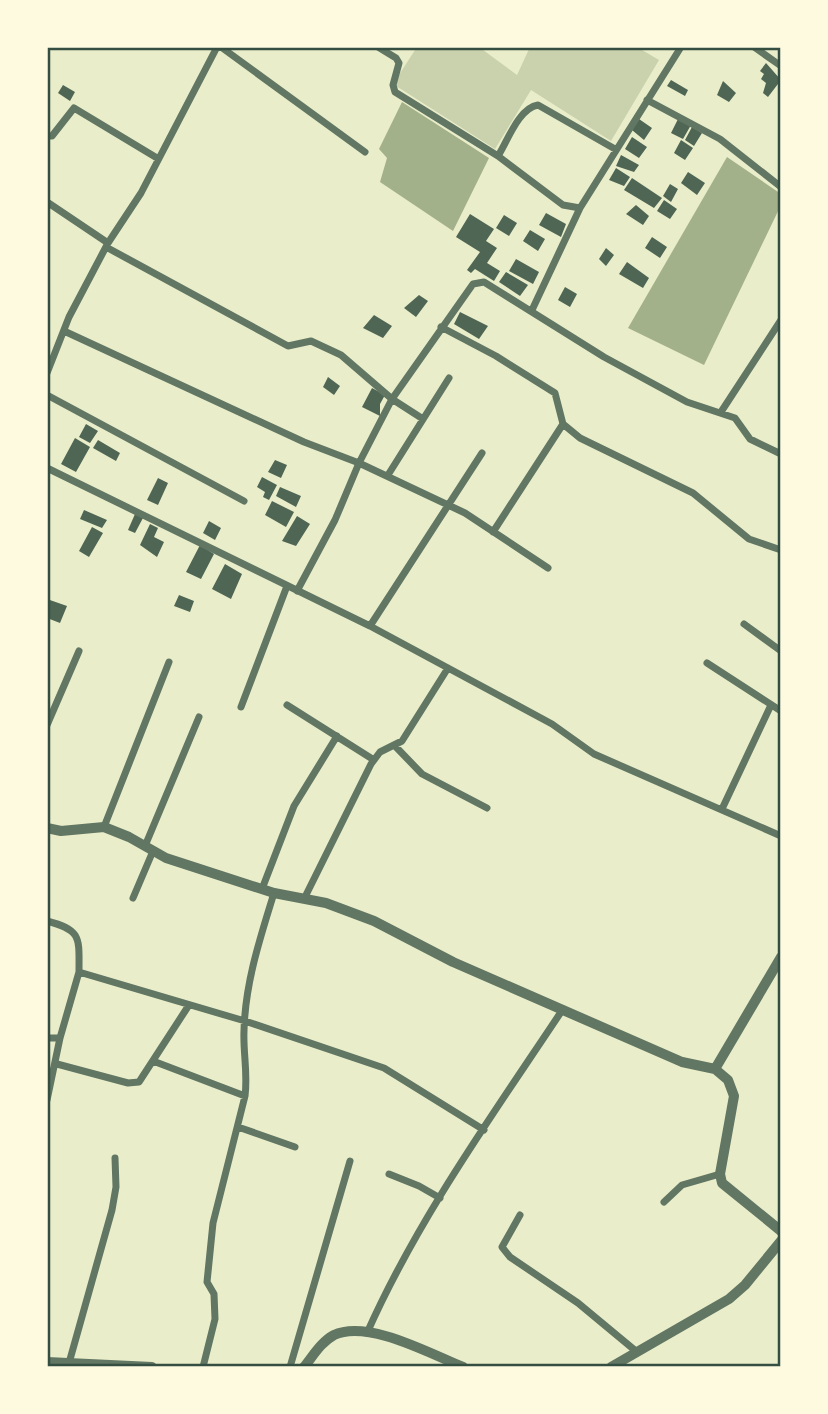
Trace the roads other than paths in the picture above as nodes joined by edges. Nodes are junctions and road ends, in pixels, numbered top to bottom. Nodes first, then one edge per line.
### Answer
1 (219, 47) edge
2 (378, 47) edge
3 (681, 47) edge
4 (754, 47) edge
5 (781, 66) edge
6 (648, 100) junction
7 (47, 136) edge
8 (615, 149) junction
9 (365, 152) dead end
10 (498, 156) junction
11 (157, 158) junction
12 (781, 187) edge
13 (50, 204) edge
14 (580, 208) junction
15 (47, 214) edge
16 (107, 245) junction
17 (531, 310) junction
18 (781, 320) edge
19 (441, 327) junction
20 (64, 331) junction
21 (47, 373) edge
22 (449, 378) dead end
23 (47, 395) edge
24 (392, 399) junction
25 (721, 412) junction
26 (423, 419) junction
27 (563, 424) junction
28 (482, 453) dead end
29 (781, 454) edge
30 (359, 463) junction
31 (47, 468) edge
32 (388, 475) junction
33 (244, 501) dead end
34 (449, 505) junction
35 (493, 532) junction
36 (781, 550) edge
37 (548, 568) dead end
38 (287, 586) junction
39 (296, 591) junction
40 (744, 624) dead end
41 (370, 626) junction
42 (79, 651) dead end
43 (781, 651) edge
44 (169, 662) dead end
45 (707, 663) dead end
46 (448, 668) junction
47 (287, 705) dead end
48 (771, 705) junction
49 (241, 707) dead end
50 (781, 711) edge
51 (199, 717) dead end
52 (47, 725) edge
53 (337, 736) junction
54 (396, 747) junction
55 (374, 760) junction
56 (487, 808) dead end
57 (722, 809) junction
58 (47, 828) edge
59 (104, 828) junction
60 (781, 836) edge
61 (149, 848) junction
62 (262, 889) junction
63 (274, 893) junction
64 (133, 898) dead end
65 (304, 899) junction
66 (47, 921) edge
67 (781, 957) edge
68 (79, 972) junction
69 (189, 1005) junction
70 (563, 1009) junction
71 (245, 1021) junction
72 (47, 1038) edge
73 (60, 1038) junction
74 (153, 1061) junction
75 (57, 1064) junction
76 (715, 1069) junction
77 (245, 1096) junction
78 (47, 1100) edge
79 (238, 1127) junction
80 (484, 1130) junction
81 (295, 1147) dead end
82 (115, 1158) dead end
83 (350, 1161) dead end
84 (389, 1174) dead end
85 (720, 1174) junction
86 (440, 1198) junction
87 (664, 1202) dead end
88 (520, 1215) dead end
89 (781, 1231) edge
90 (781, 1241) edge
91 (366, 1333) junction
92 (637, 1352) junction
93 (47, 1362) edge
94 (69, 1363) junction
95 (152, 1367) edge
96 (203, 1367) edge
97 (290, 1367) edge
98 (304, 1367) edge
99 (463, 1367) edge
100 (611, 1367) edge

1 - 9 street
1 - 11 street
2 - 10 street
3 - 6 street
4 - 5 street
6 - 8 street
6 - 12 street
7 - 11 street
8 - 10 street
8 - 14 street
10 - 14 street
11 - 16 street
13 - 15 street
13 - 16 street
14 - 17 street
16 - 20 street
16 - 24 street
17 - 19 street
17 - 25 street
18 - 25 street
19 - 24 street
19 - 27 street
20 - 21 street
20 - 30 street
22 - 26 street
23 - 33 street
24 - 26 street
24 - 30 street
25 - 29 street
26 - 32 street
27 - 35 street
27 - 36 street
28 - 34 street
30 - 32 street
30 - 39 street
31 - 38 street
32 - 34 street
34 - 35 street
34 - 41 street
35 - 37 street
38 - 39 street
38 - 49 street
39 - 41 street
40 - 43 street
41 - 46 street
42 - 52 street
44 - 59 street
45 - 48 street
46 - 54 street
46 - 57 street
47 - 53 street
48 - 50 street
48 - 57 street
51 - 61 street
53 - 55 street
53 - 62 street
54 - 55 street
54 - 56 street
55 - 65 street
57 - 60 street
58 - 59 street
59 - 61 street
61 - 62 street
61 - 64 street
62 - 63 street
63 - 65 street
63 - 71 street
65 - 70 street
66 - 68 street
67 - 76 street
68 - 69 street
68 - 73 street
69 - 71 street
69 - 74 street
70 - 76 street
70 - 80 street
71 - 77 street
71 - 80 street
72 - 73 street
73 - 75 street
74 - 75 street
74 - 77 street
75 - 78 street
76 - 85 street
77 - 79 street
79 - 81 street
79 - 96 street
80 - 86 street
82 - 94 street
83 - 97 street
84 - 86 street
85 - 87 street
85 - 89 street
86 - 91 street
88 - 92 street
90 - 92 street
91 - 98 street
91 - 99 street
92 - 100 street
93 - 94 street
94 - 95 street

